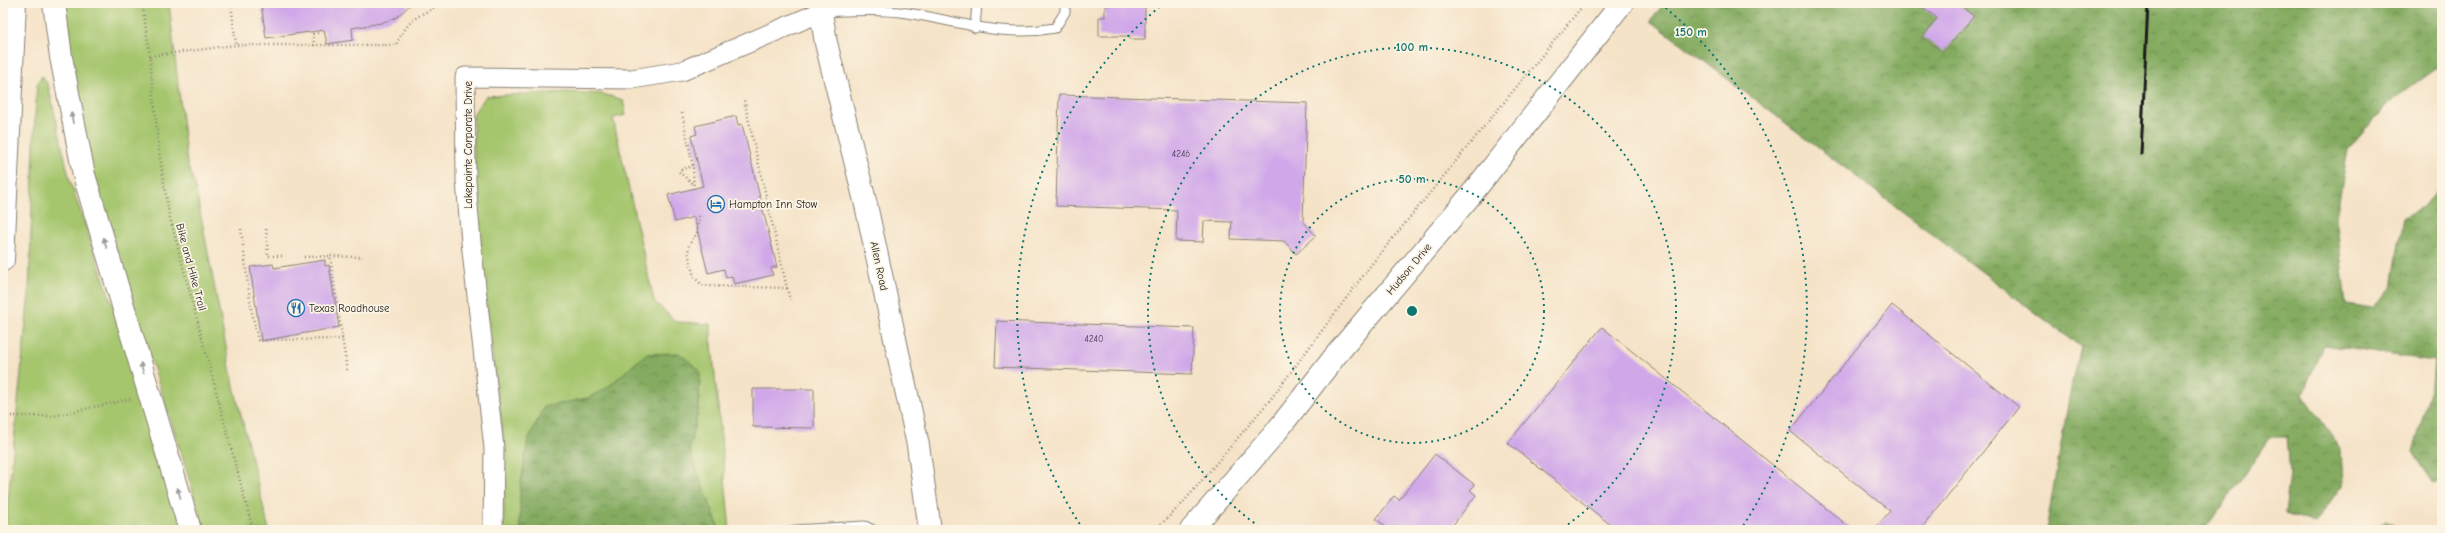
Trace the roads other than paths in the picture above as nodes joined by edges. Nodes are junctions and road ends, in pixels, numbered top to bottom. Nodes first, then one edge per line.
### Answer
1 (15, 3) edge
2 (54, 3) edge
3 (977, 3) edge
4 (1065, 3) edge
5 (1622, 3) edge
6 (822, 8) edge
7 (975, 28) junction
8 (3, 260) edge
9 (190, 530) edge
10 (493, 530) edge
11 (793, 530) edge
12 (874, 530) edge
13 (930, 530) edge
14 (1190, 530) edge

1 - 8 main road
9 -> 2 main road
3 - 7 lane
4 - 7 lane
5 - 14 main road, Hudson Drive
6 - 7 lane
6 - 10 street, Lakepointe Corporate Drive
6 - 13 main road, Allen Road
11 - 12 lane

